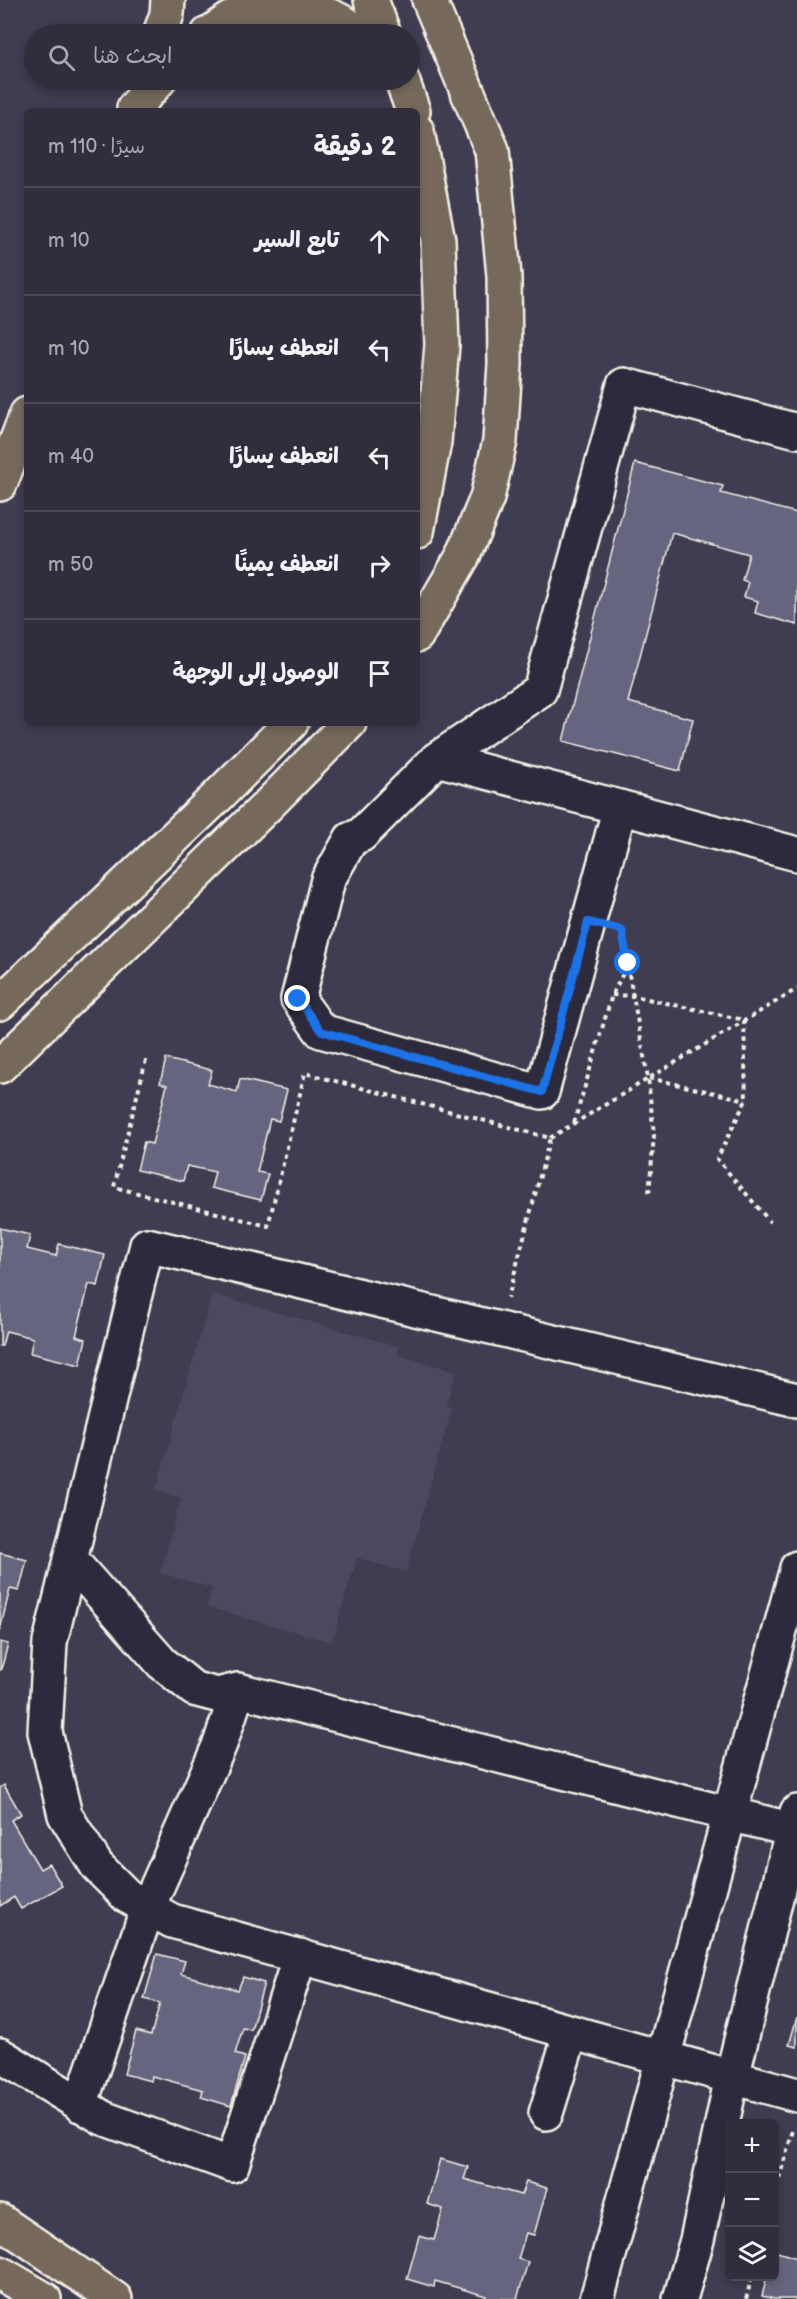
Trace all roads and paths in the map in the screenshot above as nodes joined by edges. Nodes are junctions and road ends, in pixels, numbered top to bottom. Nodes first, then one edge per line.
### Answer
1 (370, 0) edge
2 (429, 0) edge
3 (224, 24) edge
4 (346, 24) edge
5 (380, 24) edge
6 (406, 90) edge
7 (412, 108) edge
8 (420, 147) edge
9 (24, 422) edge
10 (797, 431) edge
11 (0, 484) edge
12 (420, 515) edge
13 (420, 630) edge
14 (288, 726) edge
15 (346, 726) edge
16 (437, 759) junction
17 (620, 807) junction
18 (797, 854) edge
19 (588, 922) junction
20 (628, 963) junction
21 (797, 989) edge
22 (612, 995) junction
23 (634, 996) junction
24 (0, 1003) edge
25 (744, 1020) junction
26 (146, 1060) dead end
27 (0, 1066) edge
28 (648, 1078) junction
29 (746, 1100) junction
30 (574, 1123) junction
31 (550, 1138) junction
32 (649, 1194) dead end
33 (770, 1222) dead end
34 (499, 1329) junction
35 (797, 1401) edge
36 (70, 1559) junction
37 (797, 1568) edge
38 (238, 1690) junction
39 (729, 1813) junction
40 (795, 1824) edge
41 (148, 1907) junction
42 (300, 1956) junction
43 (571, 2032) junction
44 (0, 2055) edge
45 (662, 2058) junction
46 (732, 2077) junction
47 (797, 2095) edge
48 (80, 2105) junction
49 (546, 2113) dead end
50 (797, 2116) edge
51 (779, 2179) edge
52 (0, 2221) edge
53 (0, 2273) edge
54 (751, 2281) edge
55 (44, 2299) edge
56 (115, 2299) edge
57 (597, 2299) edge
58 (680, 2299) edge
59 (746, 2299) edge

1 - 5 main road
2 - 13 main road
3 - 4 main road
6 - 7 main road
8 - 12 main road
9 - 11 main road
10 - 16 street
14 - 24 main road
15 - 27 main road
16 - 17 street
16 - 19 street
17 - 18 street
17 - 19 street
19 - 20 path
20 - 22 path
20 - 23 path
21 - 25 path
22 - 23 path
22 - 30 path
23 - 25 path
23 - 28 path
25 - 28 path
25 - 29 path
26 - 31 path
28 - 29 path
28 - 30 path
28 - 32 path
29 - 33 path
30 - 31 path
31 - 34 path
34 - 35 street
34 - 36 street
36 - 38 street
36 - 41 street
37 - 39 street
38 - 39 street
38 - 41 street
39 - 40 street
39 - 45 street
40 - 46 street
41 - 42 street
41 - 48 street
42 - 43 street
42 - 48 street
43 - 45 street
43 - 49 street
44 - 48 street
45 - 46 street
45 - 57 street
46 - 47 street
46 - 58 street
50 - 51 path
52 - 56 main road
53 - 55 main road
54 - 59 path

